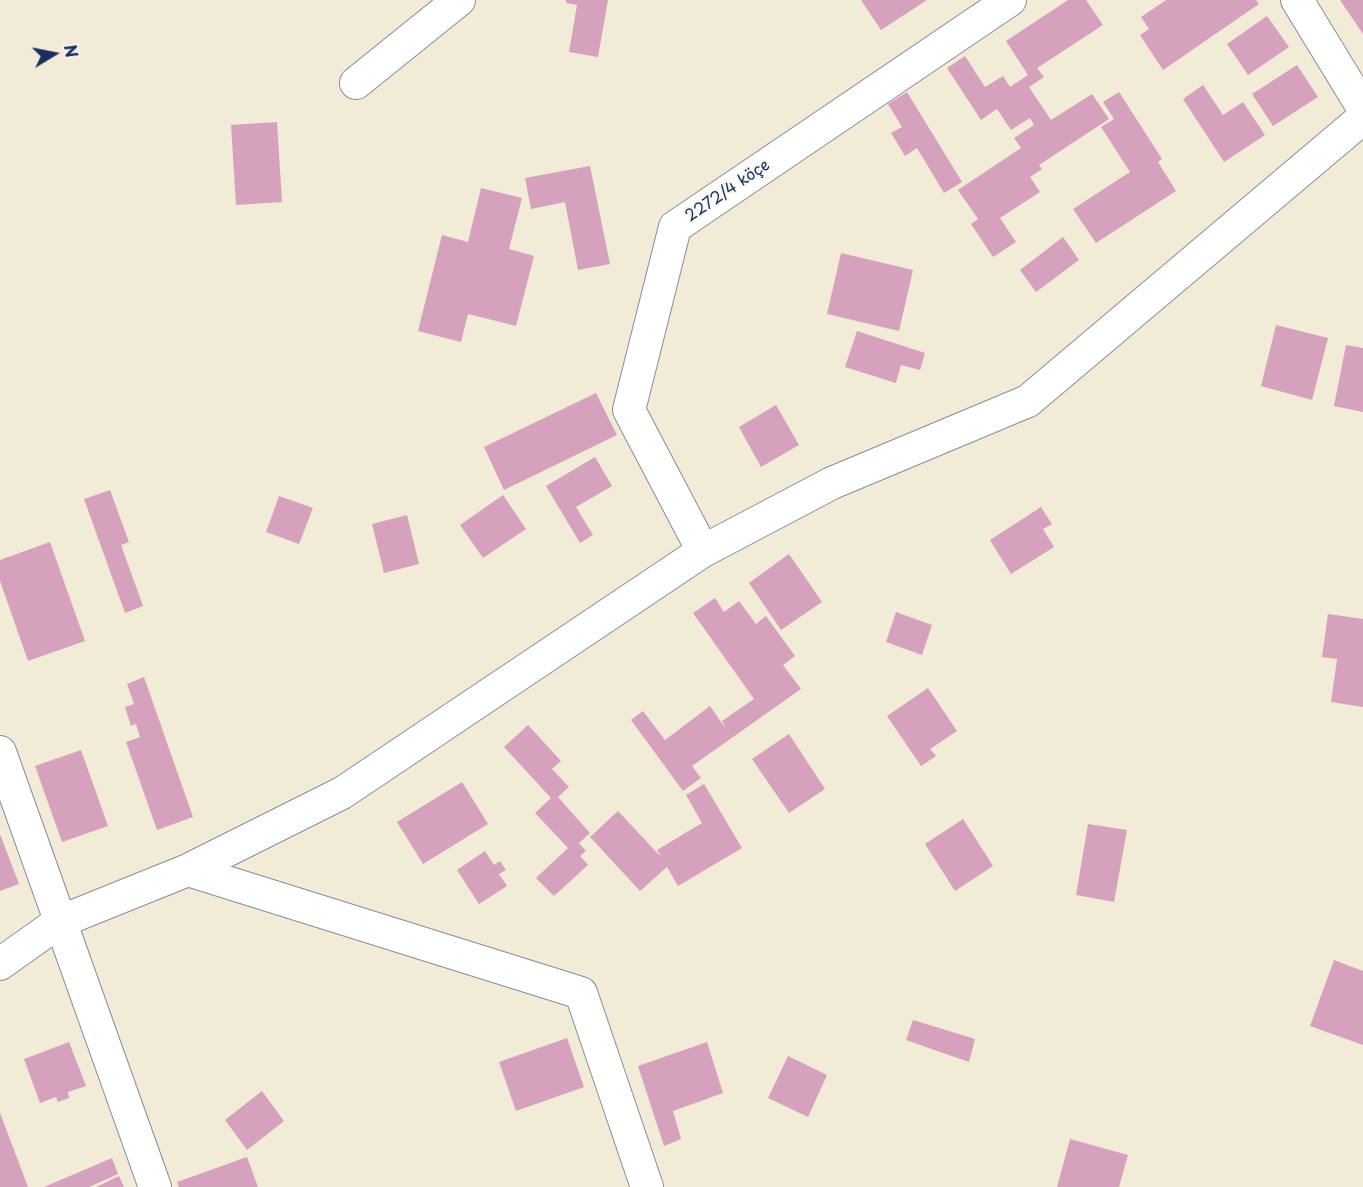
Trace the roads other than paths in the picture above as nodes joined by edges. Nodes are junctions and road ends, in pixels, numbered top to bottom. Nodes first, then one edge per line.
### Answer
1 (459, 0) edge
2 (1010, 0) edge
3 (1297, 0) edge
4 (356, 83) dead end
5 (1363, 108) edge
6 (1363, 118) edge
7 (703, 551) junction
8 (0, 752) edge
9 (188, 870) junction
10 (59, 922) junction
11 (0, 964) edge
12 (155, 1187) edge
13 (647, 1187) edge

1 - 4 street
2 - 7 street, 2272/4 köçe
3 - 5 street
6 - 7 street
7 - 9 street
8 - 10 street
9 - 10 street
9 - 13 street
10 - 11 street
10 - 12 street

